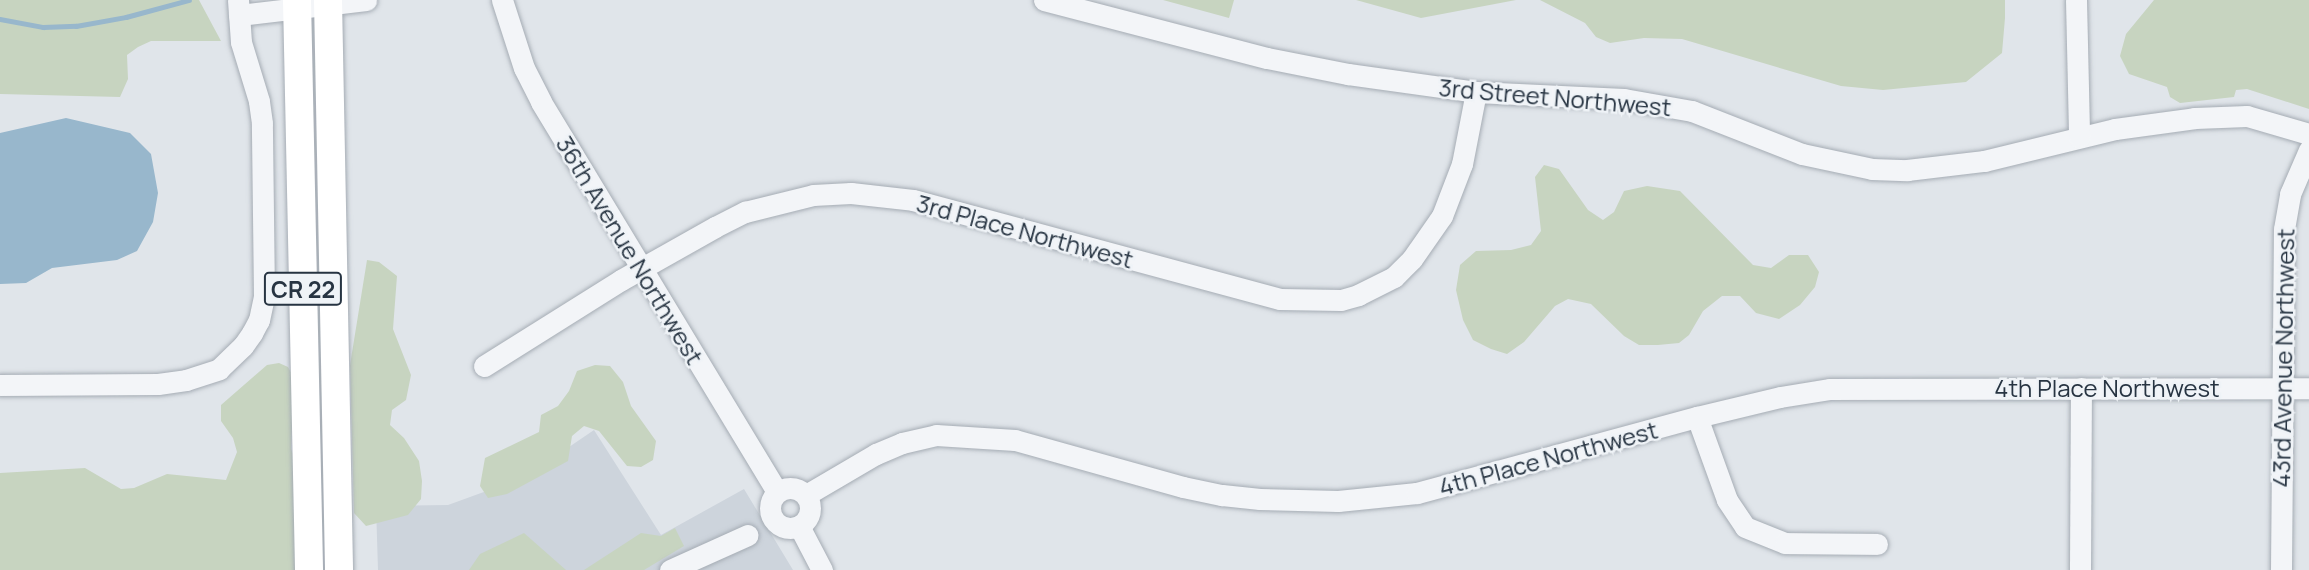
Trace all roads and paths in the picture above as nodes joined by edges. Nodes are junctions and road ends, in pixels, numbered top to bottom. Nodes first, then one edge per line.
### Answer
1 (222, 0) edge
2 (366, 0) edge
3 (502, 0) edge
4 (1044, 0) edge
5 (2076, 0) edge
6 (328, 3) edge
7 (298, 4) edge
8 (239, 8) edge
9 (1476, 92) junction
10 (2309, 134) edge
11 (2079, 137) junction
12 (2309, 150) edge
13 (642, 269) junction
14 (484, 366) dead end
15 (0, 385) edge
16 (2283, 387) junction
17 (2081, 388) junction
18 (2309, 388) edge
19 (1698, 417) junction
20 (806, 495) junction
21 (774, 498) junction
22 (792, 527) junction
23 (748, 536) junction
24 (1877, 544) dead end
25 (309, 570) edge
26 (339, 570) edge
27 (670, 570) edge
28 (822, 570) edge
29 (2080, 570) edge
30 (2281, 570) edge

1 - 8 street
2 - 6 street
3 - 13 street, 36th Avenue Northwest
4 - 9 street, 3rd Street Northwest
5 - 11 street
6 - 7 street
6 - 26 main road, CR 22
7 - 8 street
7 - 25 main road, CR 22
8 - 15 street
9 - 11 street, 3rd Street Northwest
9 - 13 street, 3rd Place Northwest
10 - 11 street, 3rd Street Northwest
12 - 16 street, 43rd Avenue Northwest
13 - 14 street, 3rd Place Northwest
13 - 21 street, 36th Avenue Northwest
16 - 17 street, 4th Place Northwest
16 - 18 street, 4th Place Northwest
16 - 30 street, 43rd Avenue Northwest
17 - 19 street, 4th Place Northwest
17 - 29 street
19 - 20 street, 4th Place Northwest
19 - 24 street
20 - 21 street
20 - 22 street
21 - 22 street, 36th Avenue Northwest
21 - 23 street
22 - 23 street
22 - 28 street, 36th Avenue Northwest
23 - 27 street

